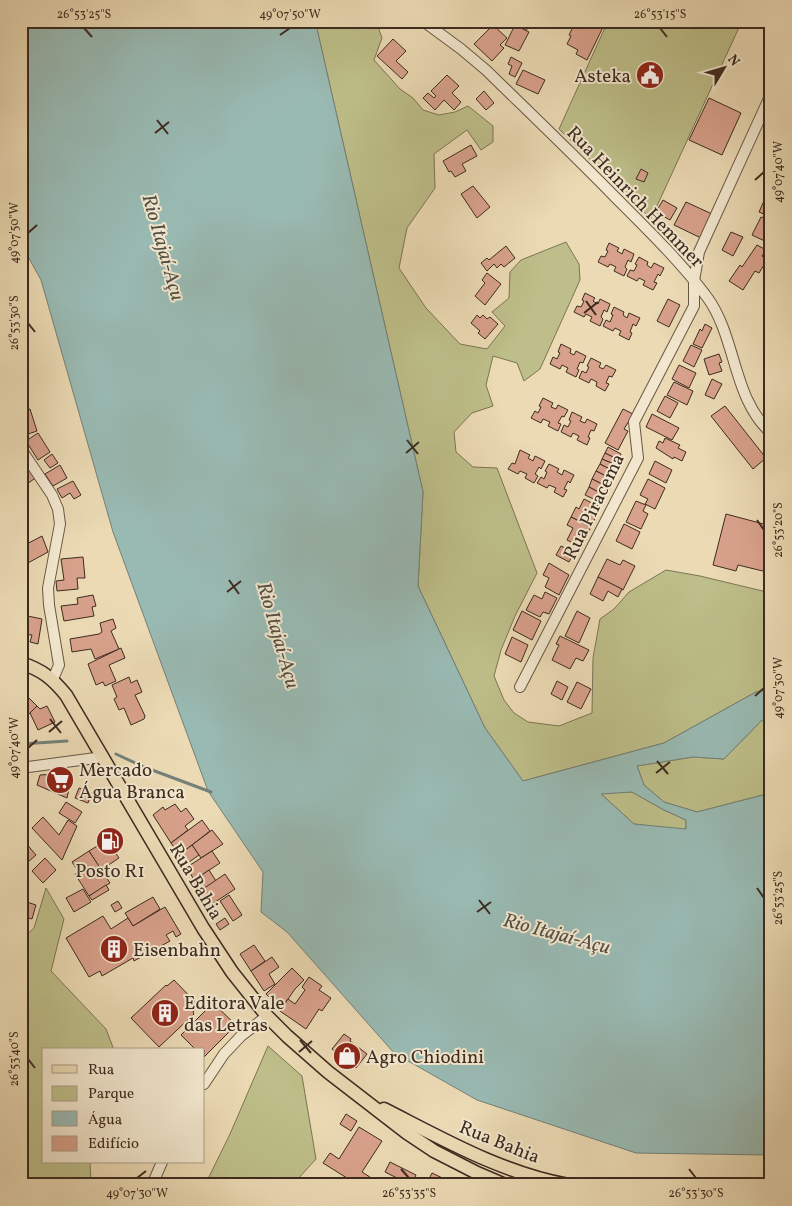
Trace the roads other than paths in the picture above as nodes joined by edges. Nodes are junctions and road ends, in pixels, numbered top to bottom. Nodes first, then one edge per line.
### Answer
1 (423, 21) edge
2 (771, 94) edge
3 (694, 281) junction
4 (771, 433) edge
5 (21, 449) edge
6 (21, 663) edge
7 (53, 679) junction
8 (520, 687) dead end
9 (104, 757) junction
10 (21, 768) edge
11 (267, 1016) junction
12 (205, 1082) edge
13 (366, 1100) junction
14 (161, 1164) edge
15 (514, 1170) junction
16 (152, 1185) edge
17 (506, 1185) edge
18 (568, 1185) edge

1 - 3 street, Rua Heinrich Hemmer
2 - 3 street, Rua Piracema
3 - 4 street, Rua Heinrich Hemmer
3 - 8 street, Rua Piracema
5 - 7 street
6 - 7 main road, Rua Bahia
7 - 9 main road, Rua Bahia
9 - 10 street
9 - 11 main road, Rua Bahia
11 - 12 street
11 - 13 main road, Rua Bahia
13 - 15 main road, Rua Bahia
13 - 17 main road, Rua Bahia
14 - 16 street
15 - 17 street
15 - 18 main road, Rua Bahia

